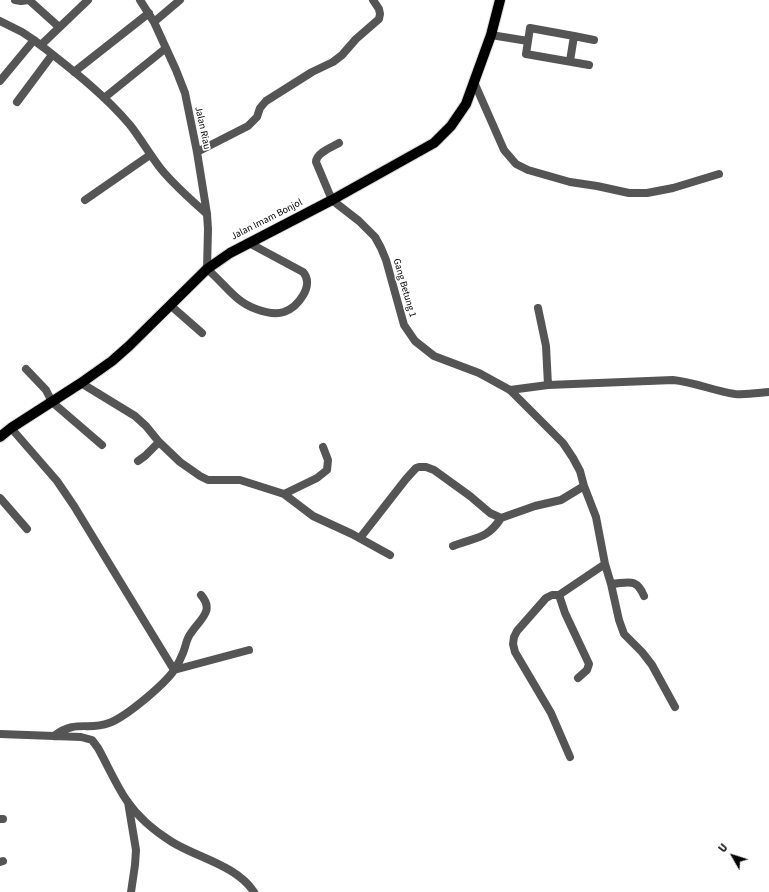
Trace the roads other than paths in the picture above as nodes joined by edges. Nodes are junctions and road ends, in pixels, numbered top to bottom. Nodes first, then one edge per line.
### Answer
1 (15, 0) edge
2 (29, 0) edge
3 (88, 0) edge
4 (140, 0) edge
5 (180, 0) edge
6 (373, 0) edge
7 (500, 0) edge
8 (149, 13) junction
9 (0, 21) edge
10 (154, 22) junction
11 (59, 27) junction
12 (491, 34) junction
13 (574, 36) junction
14 (34, 40) junction
15 (594, 40) dead end
16 (528, 41) junction
17 (41, 45) junction
18 (166, 48) junction
19 (52, 55) junction
20 (570, 61) junction
21 (590, 65) dead end
22 (74, 72) junction
23 (0, 80) edge
24 (474, 82) junction
25 (104, 98) junction
26 (17, 102) dead end
27 (339, 143) dead end
28 (197, 152) junction
29 (150, 155) junction
30 (720, 174) dead end
31 (85, 200) dead end
32 (332, 200) junction
33 (207, 214) junction
34 (249, 243) junction
35 (207, 269) junction
36 (170, 305) junction
37 (538, 308) dead end
38 (202, 333) dead end
39 (26, 369) dead end
40 (81, 383) junction
41 (548, 385) junction
42 (510, 390) junction
43 (769, 392) edge
44 (52, 402) junction
45 (11, 428) junction
46 (0, 437) edge
47 (159, 442) junction
48 (102, 445) dead end
49 (323, 447) dead end
50 (138, 461) dead end
51 (584, 486) junction
52 (284, 494) junction
53 (0, 498) edge
54 (501, 518) junction
55 (27, 529) dead end
56 (360, 538) junction
57 (454, 546) dead end
58 (390, 555) dead end
59 (605, 564) junction
60 (611, 584) junction
61 (201, 595) dead end
62 (559, 595) junction
63 (644, 596) dead end
64 (249, 650) dead end
65 (174, 670) junction
66 (578, 678) dead end
67 (675, 707) dead end
68 (0, 734) edge
69 (54, 736) junction
70 (570, 757) dead end
71 (128, 802) junction
72 (131, 892) edge
73 (254, 892) edge

1 - 2 street
2 - 11 street
3 - 11 street
4 - 8 street, Jalan Riau
5 - 10 street
6 - 28 street
7 - 12 main road, Jalan Imam Bonjol
8 - 10 street, Jalan Riau
8 - 22 street
9 - 14 street
10 - 18 street, Jalan Riau
11 - 17 street
12 - 16 street
12 - 24 main road, Jalan Imam Bonjol
13 - 15 street
13 - 16 street
13 - 20 street
14 - 17 street
14 - 23 street
16 - 20 street
17 - 19 street
18 - 25 street
18 - 28 street, Jalan Riau
19 - 22 street
19 - 26 street
20 - 21 street
22 - 25 street
24 - 30 street
24 - 32 main road, Jalan Imam Bonjol
25 - 29 street
27 - 32 street
28 - 33 street, Jalan Riau
29 - 31 street
29 - 33 street
32 - 34 main road, Jalan Imam Bonjol
32 - 42 street, Gang Betung 1
33 - 35 street, Jalan Riau
34 - 35 main road, Jalan Imam Bonjol
34 - 35 street
35 - 36 main road, Jalan Imam Bonjol
36 - 38 street
36 - 40 main road, Jalan Imam Bonjol
37 - 41 street
39 - 44 street
40 - 44 main road, Jalan Imam Bonjol
40 - 47 street
41 - 42 street
41 - 43 street
42 - 51 street, Gang Betung 1
44 - 45 main road, Jalan Imam Bonjol
44 - 48 street
45 - 46 main road, Jalan Imam Bonjol
45 - 65 street
47 - 50 street
47 - 52 street
49 - 52 street
51 - 54 street
51 - 59 street, Gang Betung 1
52 - 56 street
53 - 55 street
54 - 56 street
54 - 57 street
56 - 58 street
59 - 60 street, Gang Betung 1
59 - 62 street
60 - 63 street
60 - 67 street, Gang Betung 1
61 - 65 street
62 - 66 street
62 - 70 street
64 - 65 street
65 - 69 street
68 - 69 street
69 - 71 street
71 - 72 street
71 - 73 street

